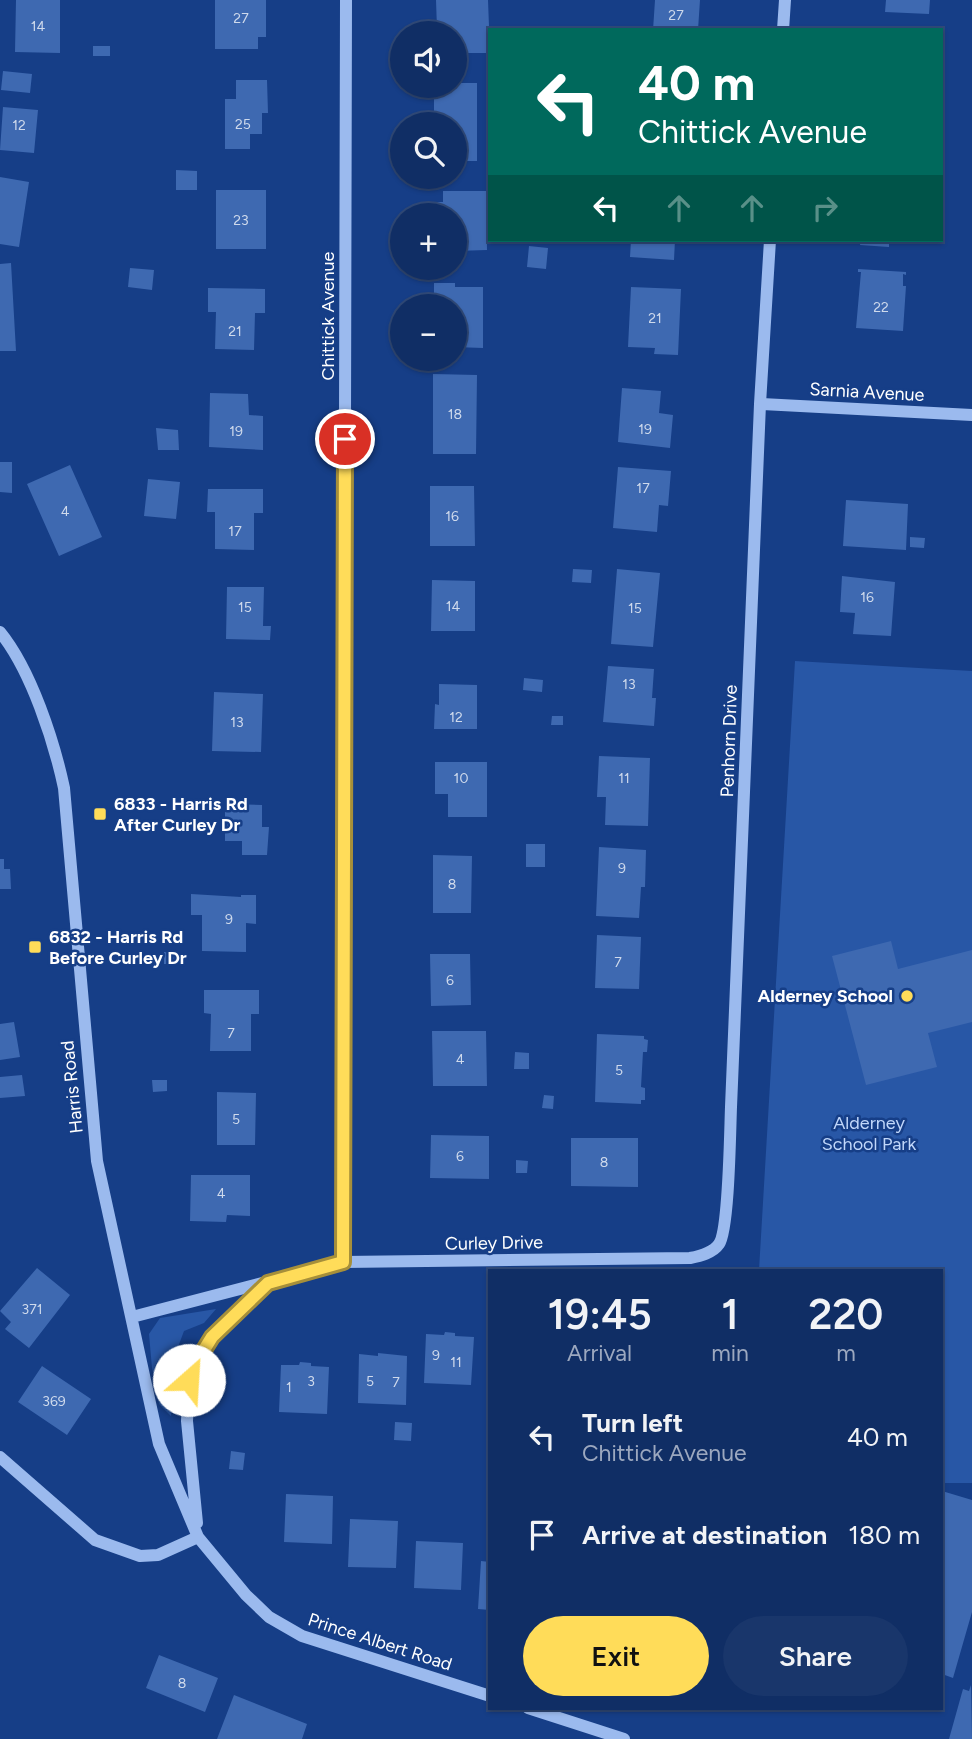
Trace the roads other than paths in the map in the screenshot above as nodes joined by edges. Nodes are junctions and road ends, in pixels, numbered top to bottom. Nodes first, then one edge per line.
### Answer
1 (346, 0) edge
2 (785, 0) edge
3 (783, 28) edge
4 (770, 242) edge
5 (760, 404) junction
6 (972, 415) edge
7 (0, 632) edge
8 (719, 1244) joint
9 (343, 1262) junction
10 (268, 1283) junction
11 (132, 1317) junction
12 (0, 1457) edge
13 (198, 1537) junction
14 (488, 1695) edge
15 (534, 1710) edge
16 (624, 1739) edge

1 - 9 street, Chittick Avenue
2 - 3 street
4 - 5 street, Penhorn Drive
5 - 6 street, Sarnia Avenue
5 - 8 street, Penhorn Drive
7 - 11 street, Harris Road
8 - 9 street, Curley Drive
9 - 10 street, Curley Drive
10 - 11 street, Curley Drive
10 - 13 street, Curley Drive
11 - 13 street, Harris Road
12 - 13 street
13 - 14 street, Prince Albert Road
15 - 16 street

